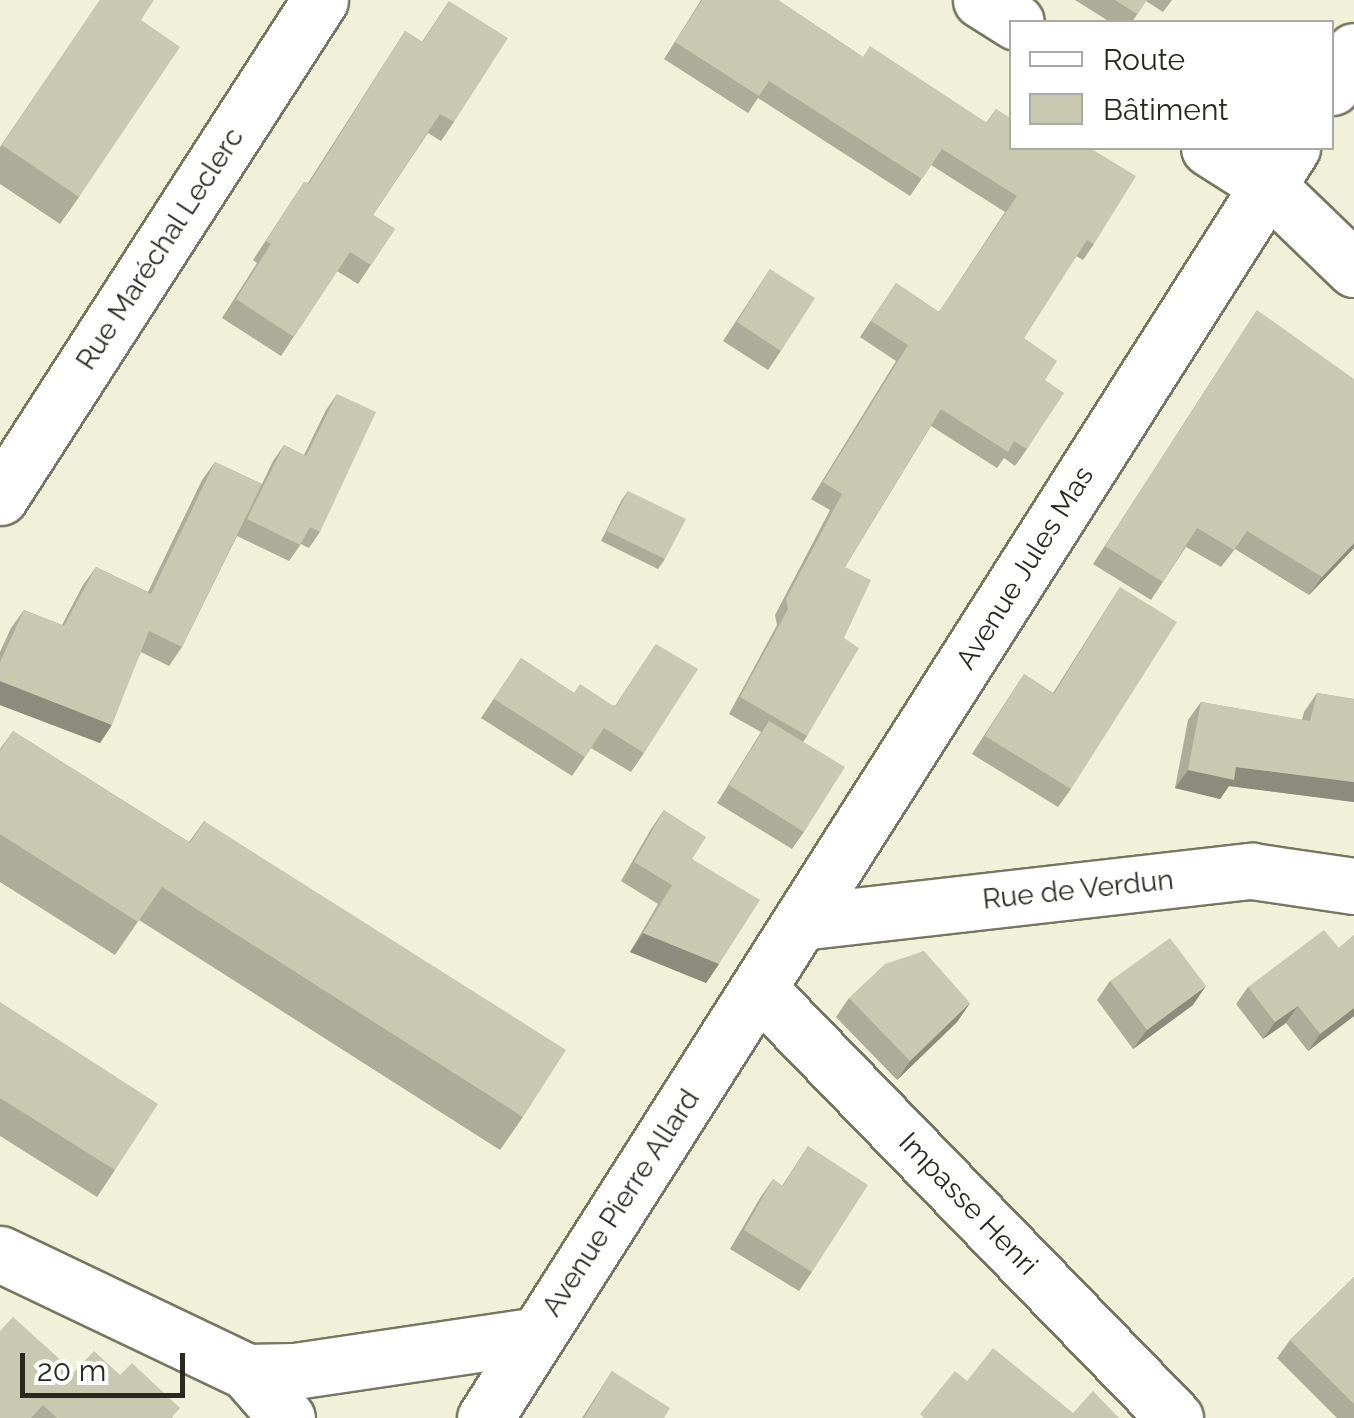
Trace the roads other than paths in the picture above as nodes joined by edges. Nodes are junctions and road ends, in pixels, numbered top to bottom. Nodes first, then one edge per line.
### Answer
1 (320, 0) edge
2 (981, 0) edge
3 (1013, 20) edge
4 (1354, 51) edge
5 (1334, 83) edge
6 (1217, 150) edge
7 (1280, 166) edge
8 (1354, 269) edge
9 (0, 497) edge
10 (1354, 886) edge
11 (801, 922) junction
12 (760, 990) junction
13 (0, 1254) edge
14 (533, 1336) junction
15 (247, 1372) junction
16 (287, 1418) edge
17 (485, 1418) edge
18 (1175, 1418) edge

1 - 9 street, Rue Maréchal Leclerc
2 - 3 street
4 - 5 street
6 - 7 street
7 - 8 street
7 - 11 street, Avenue Jules Mas
10 - 11 street, Rue de Verdun
11 - 12 street, Avenue Jules Mas
12 - 14 street, Avenue Pierre Allard
12 - 18 street, Impasse Henri
13 - 15 street
14 - 15 street
14 - 17 street, Avenue Pierre Allard
15 - 16 street

